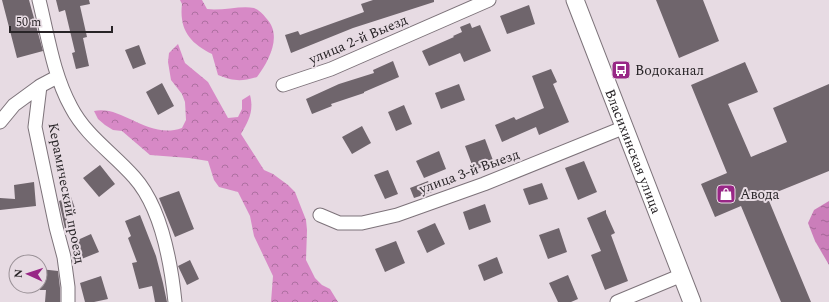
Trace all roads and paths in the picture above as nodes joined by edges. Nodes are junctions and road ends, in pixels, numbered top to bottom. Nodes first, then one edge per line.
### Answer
1 (39, 0) edge
2 (489, 0) edge
3 (575, 0) edge
4 (57, 77) junction
5 (284, 85) dead end
6 (40, 86) junction
7 (0, 122) edge
8 (625, 127) junction
9 (320, 215) dead end
10 (682, 275) junction
11 (68, 302) edge
12 (174, 302) edge
13 (616, 302) edge
14 (692, 302) edge

1 - 4 street
2 - 5 street, улица 2-й Выезд
3 - 8 street, Власихинская улица
4 - 6 street
4 - 12 street
6 - 7 street
6 - 11 street, Керамический проезд
8 - 9 street, улица 3-й Выезд
8 - 10 street, Власихинская улица
10 - 13 street
10 - 14 street, Власихинская улица

